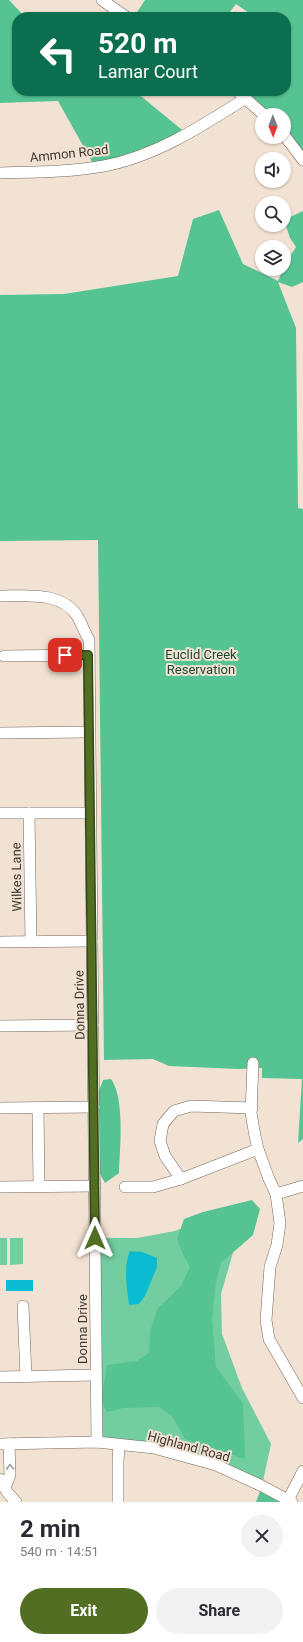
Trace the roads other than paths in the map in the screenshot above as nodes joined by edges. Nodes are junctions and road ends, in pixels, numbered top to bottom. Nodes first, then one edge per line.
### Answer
1 (102, 0) edge
2 (119, 12) edge
3 (243, 96) edge
4 (246, 98) junction
5 (257, 108) edge
6 (291, 144) edge
7 (303, 160) edge
8 (0, 173) edge
9 (0, 596) edge
10 (88, 655) junction
11 (4, 656) dead end
12 (89, 732) junction
13 (0, 734) edge
14 (0, 813) edge
15 (29, 813) junction
16 (90, 813) junction
17 (92, 941) junction
18 (0, 942) edge
19 (30, 942) junction
20 (93, 1025) junction
21 (0, 1026) edge
22 (253, 1063) dead end
23 (94, 1106) junction
24 (0, 1108) edge
25 (38, 1108) junction
26 (252, 1108) junction
27 (258, 1149) junction
28 (181, 1179) junction
29 (39, 1186) junction
30 (95, 1186) junction
31 (303, 1186) edge
32 (0, 1187) edge
33 (125, 1187) dead end
34 (276, 1194) junction
35 (23, 1306) dead end
36 (96, 1375) junction
37 (26, 1376) junction
38 (0, 1377) edge
39 (303, 1398) edge
40 (97, 1442) junction
41 (4, 1444) edge
42 (119, 1445) junction
43 (303, 1471) edge
44 (2, 1483) edge
45 (290, 1501) edge
46 (16, 1502) edge
47 (118, 1502) edge

1 - 2 street
3 - 4 street
4 - 5 street
4 - 8 street, Ammon Road
6 - 7 street
9 - 10 street, Donna Drive
10 - 11 street
10 - 12 street, Donna Drive
12 - 13 street
12 - 16 street, Donna Drive
14 - 15 street
15 - 16 street
15 - 19 street, Wilkes Lane
16 - 17 street, Donna Drive
17 - 19 street
17 - 20 street, Donna Drive
18 - 19 street
20 - 21 street
20 - 23 street, Donna Drive
22 - 26 street
23 - 25 street
23 - 30 street, Donna Drive
24 - 25 street
25 - 29 street
26 - 27 street
26 - 28 street
27 - 28 street
27 - 34 street
28 - 33 street
29 - 30 street
29 - 32 street
30 - 36 street, Donna Drive
31 - 34 street
34 - 39 street
35 - 37 street
36 - 37 street
36 - 40 street, Donna Drive
37 - 38 street
40 - 41 street, Highland Road
40 - 42 street, Highland Road
44 -> 41 street
42 - 45 street, Highland Road
42 - 47 street
43 - 45 street
44 - 46 street

